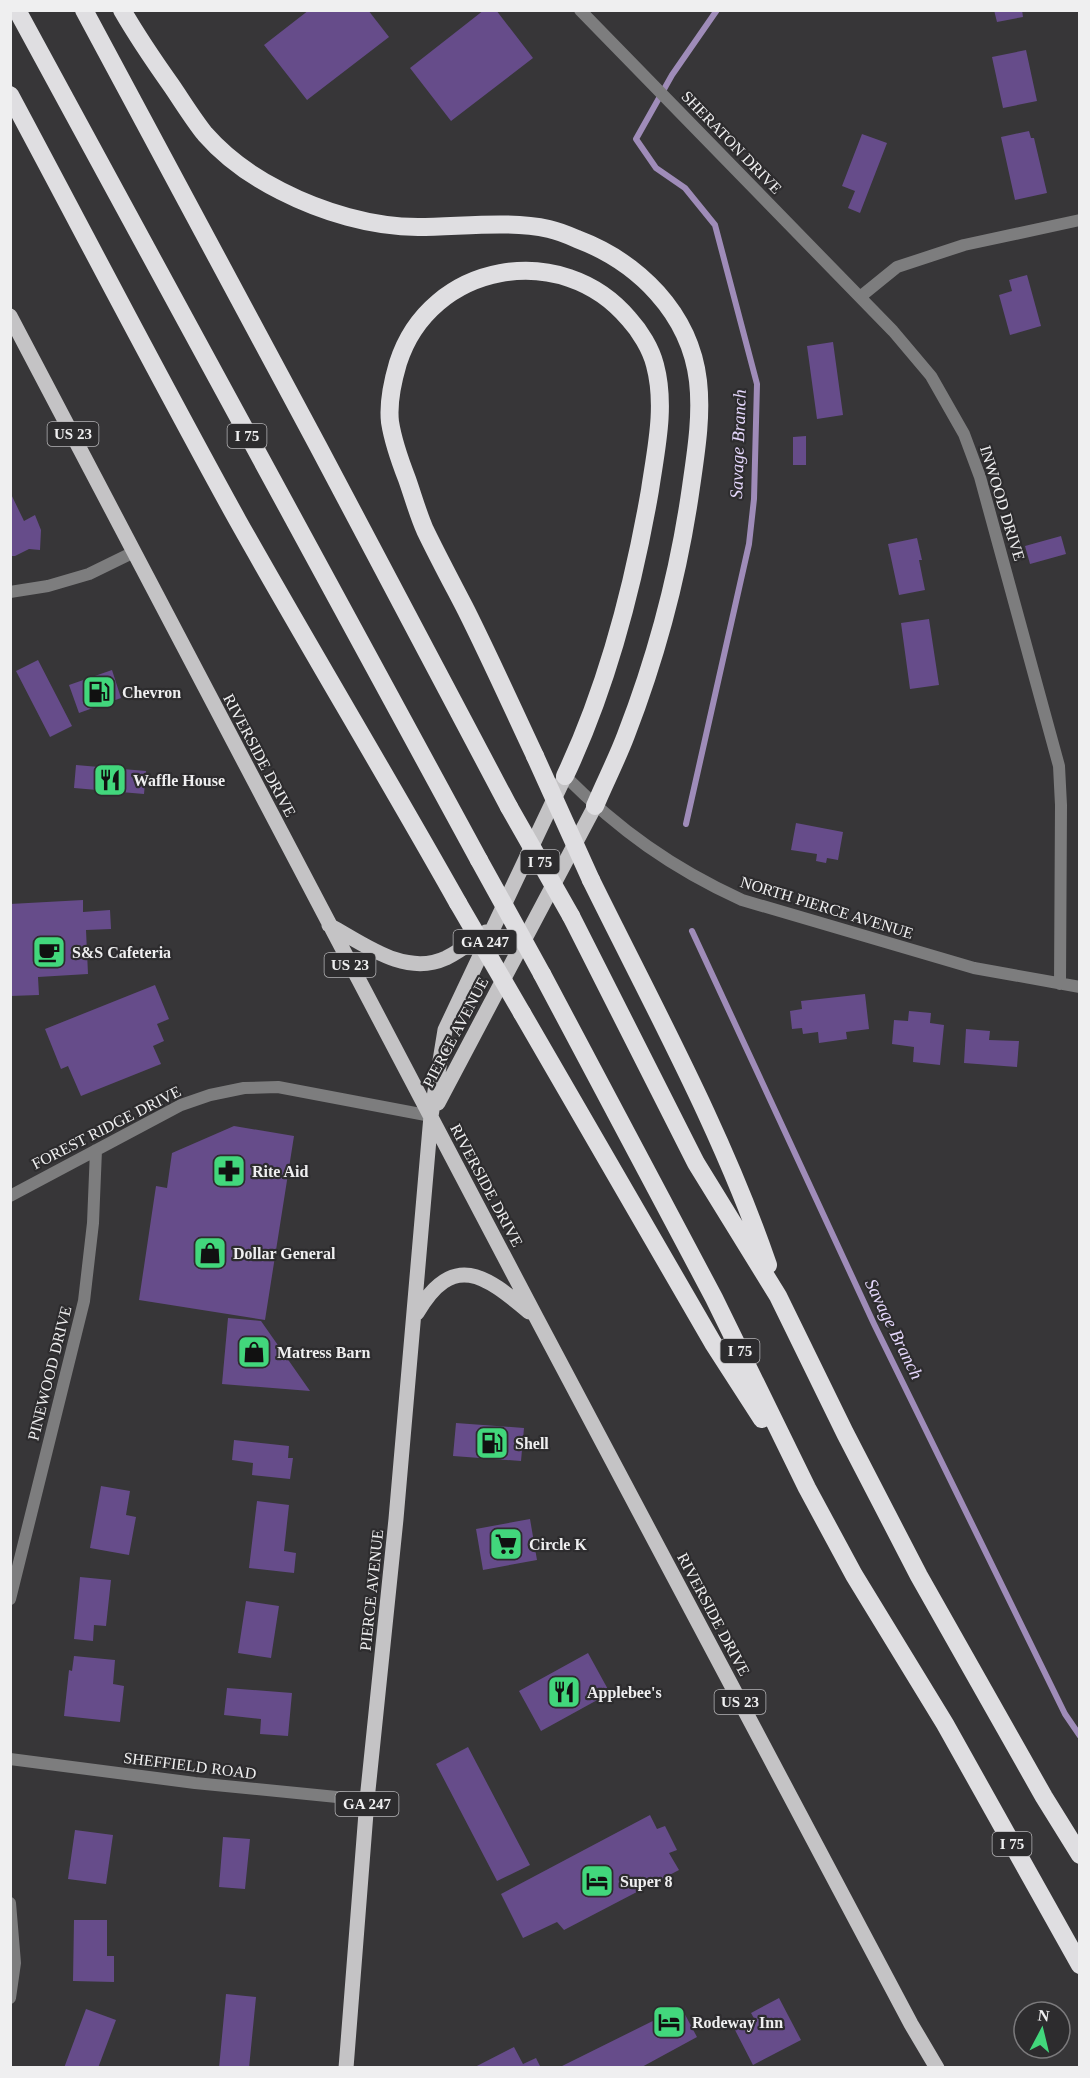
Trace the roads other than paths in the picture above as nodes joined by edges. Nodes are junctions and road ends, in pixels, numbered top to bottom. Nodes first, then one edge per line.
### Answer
1 (17, 10) edge
2 (84, 10) edge
3 (122, 10) edge
4 (580, 10) edge
5 (10, 95) edge
6 (1080, 220) edge
7 (860, 297) junction
8 (10, 315) edge
9 (134, 552) junction
10 (10, 592) edge
11 (565, 776) junction
12 (595, 806) junction
13 (329, 925) junction
14 (491, 929) junction
15 (1060, 984) junction
16 (1080, 987) edge
17 (430, 1116) junction
18 (96, 1150) junction
19 (10, 1196) edge
20 (778, 1296) junction
21 (536, 1317) junction
22 (414, 1318) junction
23 (807, 1488) junction
24 (10, 1599) edge
25 (10, 1759) edge
26 (367, 1800) junction
27 (1080, 1855) edge
28 (10, 1903) edge
29 (1080, 1965) edge
30 (10, 1998) edge
31 (346, 2067) edge
32 (937, 2067) edge

1 - 23 highway, I 75, bridge
2 - 20 highway, I 75, bridge
3 - 12 highway
4 - 7 street, SHERATON DRIVE
5 - 23 highway, bridge
6 - 7 street
7 - 15 street, INWOOD DRIVE
8 - 9 main road, RIVERSIDE DRIVE / US 23
9 - 10 street
9 - 13 main road, RIVERSIDE DRIVE / US 23
11 - 12 street, NORTH PIERCE AVENUE
11 - 14 main road, PIERCE AVENUE / GA 247
11 - 20 highway, bridge
12 - 15 street, NORTH PIERCE AVENUE
12 - 17 main road, PIERCE AVENUE / GA 247
13 - 14 main road
13 - 17 main road, RIVERSIDE DRIVE / US 23
14 - 17 main road, PIERCE AVENUE / GA 247
15 - 16 street, NORTH PIERCE AVENUE
17 - 18 street, FOREST RIDGE DRIVE
17 - 21 main road, RIVERSIDE DRIVE / US 23
17 - 22 main road, PIERCE AVENUE / GA 247
18 - 19 street, FOREST RIDGE DRIVE
18 - 24 street, PINEWOOD DRIVE
20 - 27 highway, I 75
21 - 22 main road
21 - 32 main road, RIVERSIDE DRIVE / US 23
22 - 26 main road, PIERCE AVENUE / GA 247
23 - 29 highway, I 75
25 - 26 street, SHEFFIELD ROAD
26 - 31 main road, PIERCE AVENUE / GA 247
28 - 30 street

